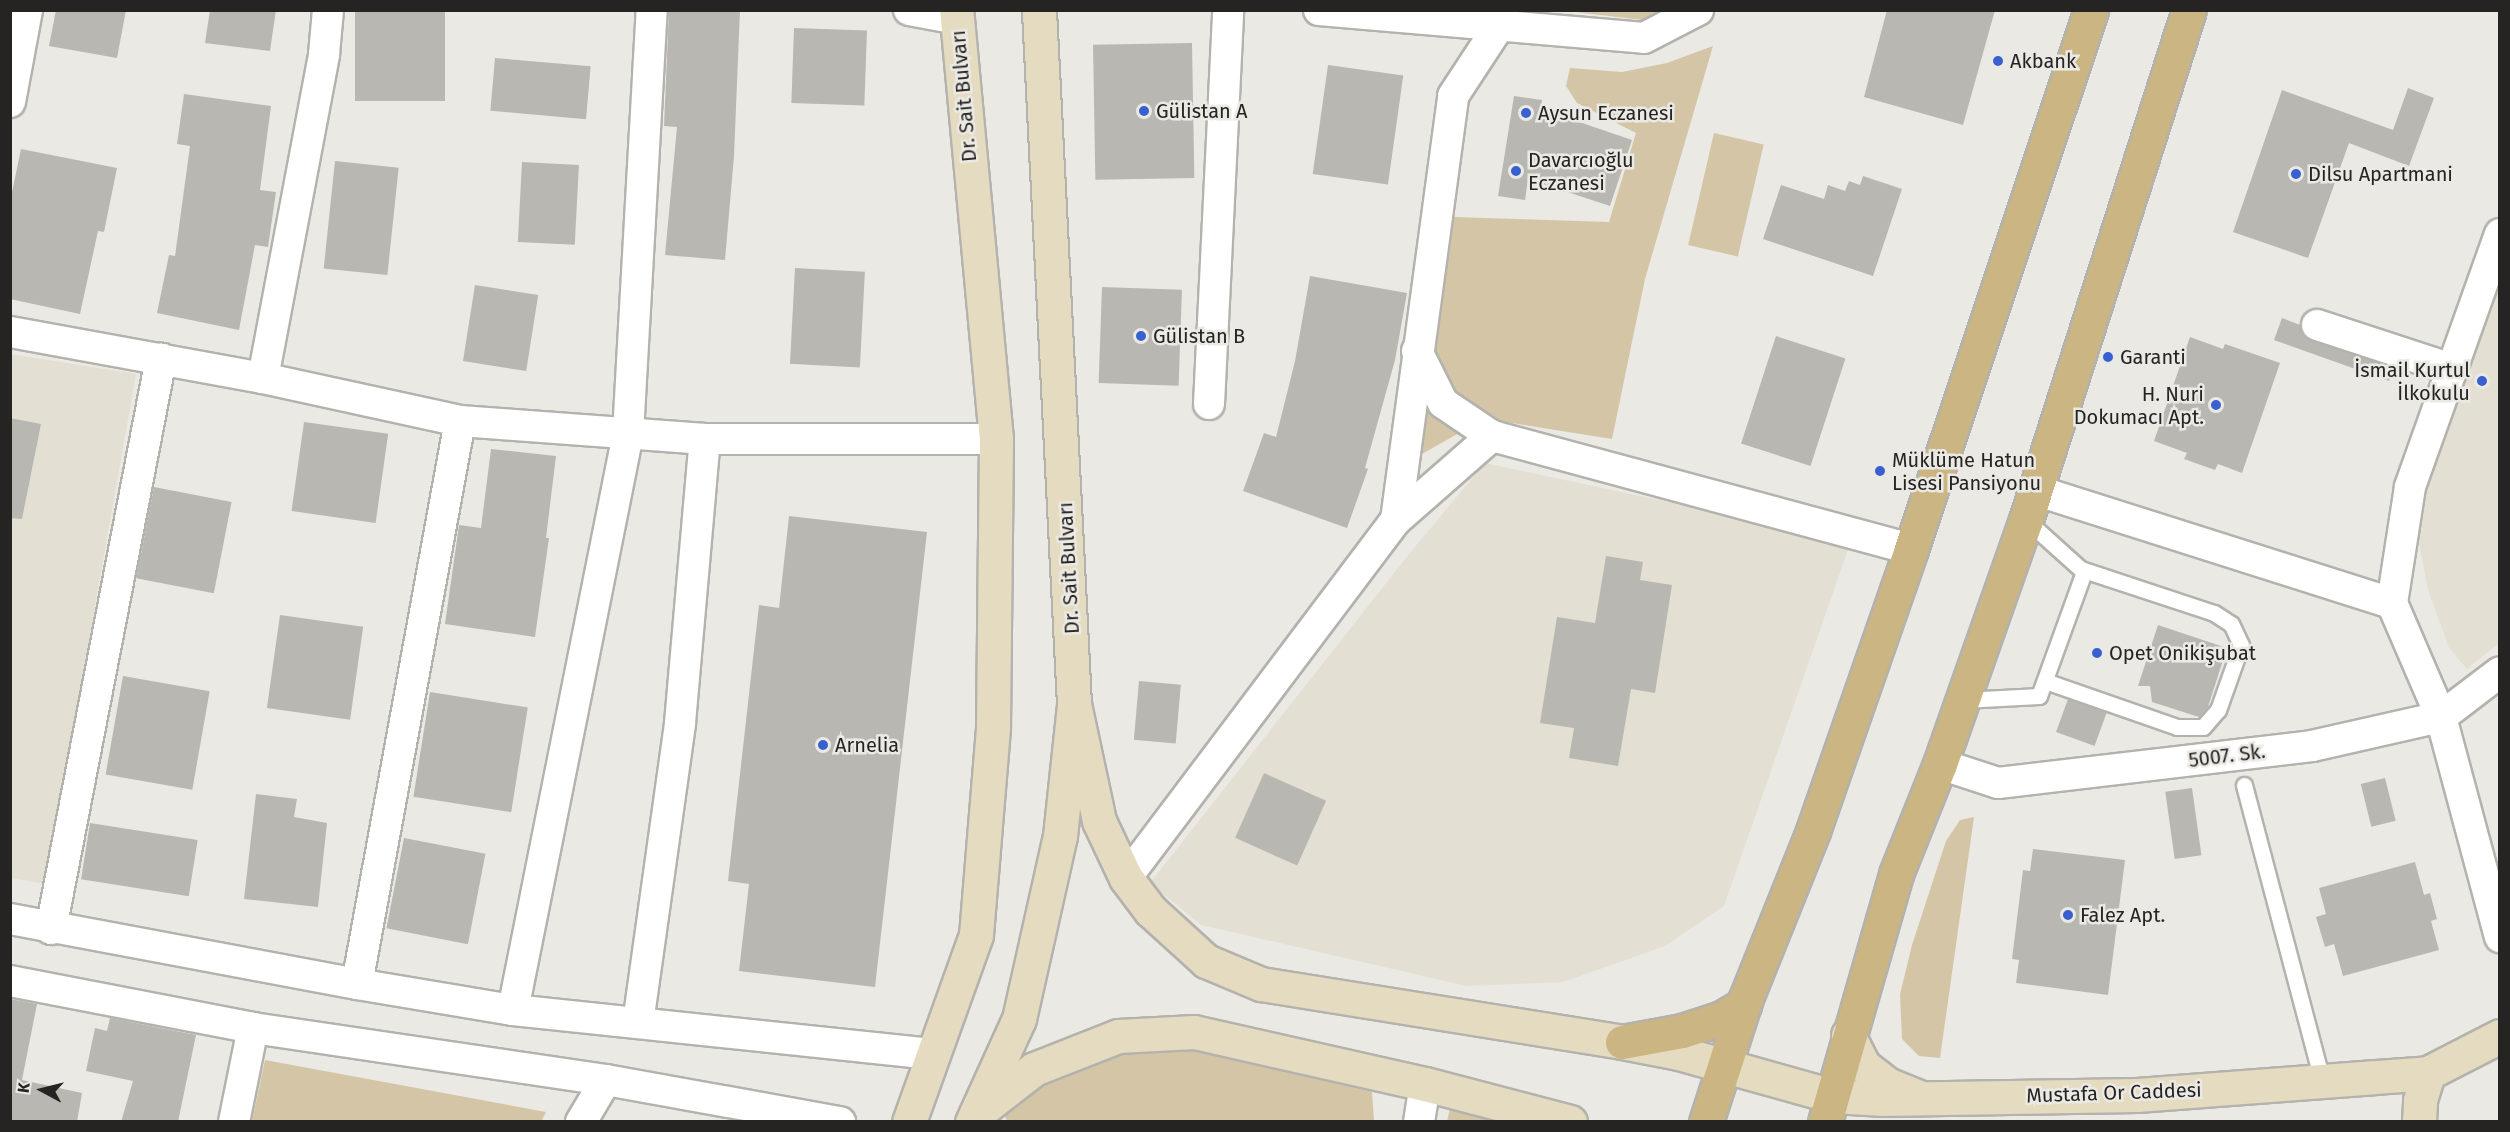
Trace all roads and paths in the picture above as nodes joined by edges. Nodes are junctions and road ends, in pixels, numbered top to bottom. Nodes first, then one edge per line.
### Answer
1 (27, 10) edge
2 (328, 10) edge
3 (652, 10) edge
4 (909, 10) edge
5 (1040, 10) edge
6 (1228, 10) edge
7 (1319, 10) edge
8 (1698, 10) edge
9 (2091, 10) edge
10 (2188, 10) edge
11 (956, 15) edge
12 (1500, 18) edge
13 (10, 102) edge
14 (2499, 234) edge
15 (2317, 325) dead end
16 (10, 332) edge
17 (1417, 351) junction
18 (161, 359) junction
19 (2452, 369) junction
20 (263, 378) junction
21 (1209, 404) dead end
22 (460, 421) junction
23 (628, 434) junction
24 (1492, 436) junction
25 (705, 439) junction
26 (996, 439) junction
27 (2030, 505) junction
28 (1396, 520) junction
29 (1911, 549) junction
30 (2080, 569) junction
31 (2392, 603) junction
32 (2499, 672) edge
33 (2045, 681) junction
34 (1963, 700) junction
35 (1074, 704) junction
36 (2440, 717) junction
37 (1940, 764) junction
38 (2244, 785) dead end
39 (1126, 878) junction
40 (10, 919) edge
41 (51, 928) junction
42 (2499, 937) edge
43 (10, 981) edge
44 (357, 984) junction
45 (1744, 1005) junction
46 (513, 1010) junction
47 (638, 1023) junction
48 (253, 1028) junction
49 (1848, 1035) junction
50 (2499, 1036) edge
51 (1622, 1042) junction
52 (932, 1054) junction
53 (1723, 1065) junction
54 (2428, 1073) junction
55 (606, 1080) junction
56 (2322, 1081) junction
57 (1425, 1084) junction
58 (1924, 1098) junction
59 (1829, 1109) edge
60 (975, 1117) edge
61 (234, 1122) edge
62 (581, 1122) edge
63 (840, 1122) edge
64 (909, 1122) edge
65 (1419, 1122) edge
66 (1570, 1122) edge
67 (1706, 1122) edge
68 (2419, 1122) edge

1 - 13 street
2 - 20 street
3 - 23 street
4 - 11 street
5 - 35 street, Dr. Sait Bulvarı
6 - 21 street
7 - 12 street
8 - 12 street
9 - 29 main road
10 - 27 main road
11 - 26 street, Dr. Sait Bulvarı
12 - 17 street
14 - 19 street
15 - 19 street
16 - 18 street
17 - 24 street
17 - 28 street
18 - 20 street
18 - 41 street
19 - 31 street
20 - 22 street
22 - 23 street
22 - 44 street
23 - 25 street
23 - 46 street
24 - 28 street
24 - 29 street
25 - 26 street
25 - 47 street
26 - 52 street, Dr. Sait Bulvarı
27 - 30 lane
27 - 31 street
27 - 34 main road
28 - 39 street
29 - 45 main road
30 - 33 lane
30 - 33 lane
31 - 36 street
32 - 36 street, 5007. Sk.
33 - 34 lane
34 - 37 main road
35 - 39 street, Mustafa Or Caddesi
35 - 60 street, Dr. Sait Bulvarı
36 - 37 street, 5007. Sk.
36 - 42 street
37 - 49 main road
38 - 56 lane
39 - 51 street, Mustafa Or Caddesi
40 - 41 street
41 - 44 street
43 - 48 street
44 - 46 street
45 - 51 main road
45 - 53 main road
46 - 47 street
47 - 52 street
48 - 55 street
48 - 61 street
49 - 58 street
49 - 59 main road
50 - 54 street, Mustafa Or Caddesi
51 - 53 street, Mustafa Or Caddesi
52 - 64 street, Dr. Sait Bulvarı
53 - 59 street, Mustafa Or Caddesi
53 - 67 main road
54 - 56 street, Mustafa Or Caddesi
54 - 68 street
55 - 62 street
55 - 63 street
56 - 58 street, Mustafa Or Caddesi
57 - 60 street
57 - 65 street
57 - 66 street
58 - 59 street, Mustafa Or Caddesi

